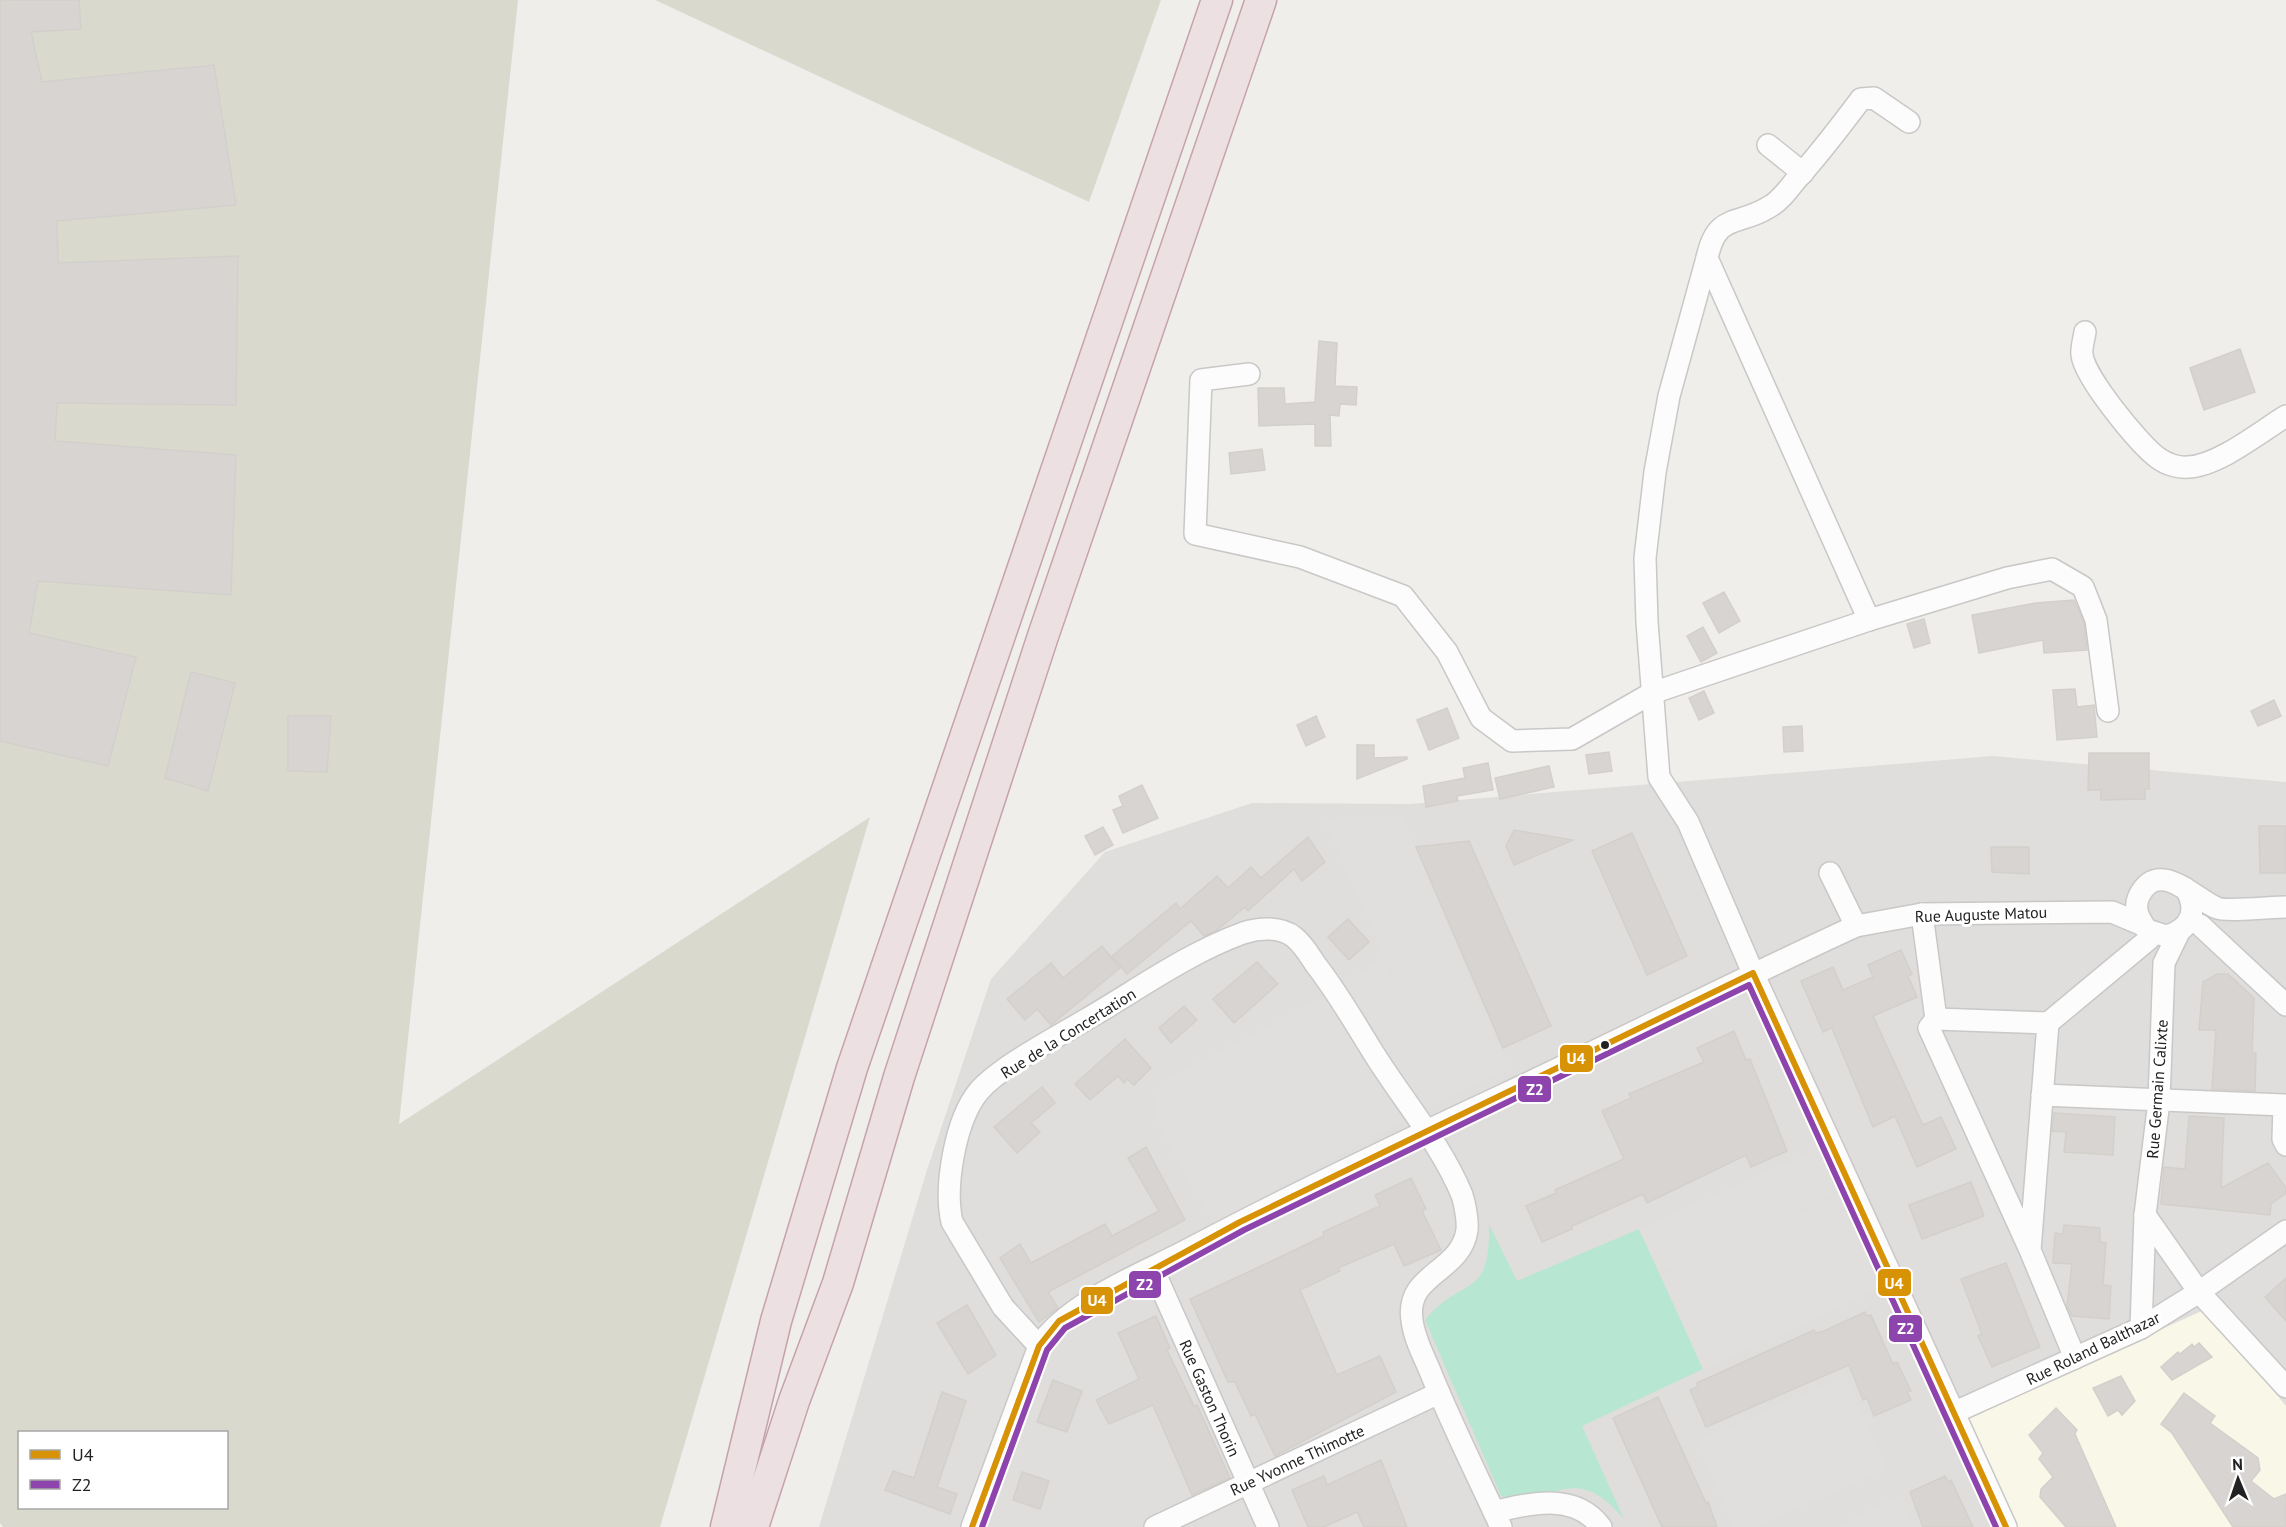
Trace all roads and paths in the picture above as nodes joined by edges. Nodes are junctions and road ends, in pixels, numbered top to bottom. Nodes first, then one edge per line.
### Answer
1 (1217, 0) edge
2 (1261, 0) edge
3 (1909, 122) dead end
4 (1768, 145) dead end
5 (1803, 173) junction
6 (1707, 258) junction
7 (2085, 332) dead end
8 (1250, 374) dead end
9 (2286, 417) edge
10 (1869, 620) junction
11 (1652, 693) junction
12 (2108, 711) dead end
13 (1830, 873) dead end
14 (2185, 888) junction
15 (2143, 890) junction
16 (2286, 907) edge
17 (2218, 909) junction
18 (2112, 912) junction
19 (1922, 914) junction
20 (1856, 926) junction
21 (2188, 928) junction
22 (2146, 931) junction
23 (2164, 963) junction
24 (1753, 974) junction
25 (2286, 1005) edge
26 (1936, 1019) junction
27 (2048, 1023) junction
28 (2042, 1095) junction
29 (2159, 1101) junction
30 (2285, 1102) edge
31 (1426, 1130) junction
32 (2286, 1145) edge
33 (2145, 1215) junction
34 (2286, 1231) edge
35 (2030, 1250) junction
36 (1153, 1269) junction
37 (2199, 1292) junction
38 (2140, 1328) junction
39 (1039, 1346) junction
40 (2075, 1358) junction
41 (2286, 1387) edge
42 (1439, 1393) junction
43 (756, 1401) junction
44 (794, 1401) junction
45 (1953, 1413) junction
46 (1248, 1483) junction
47 (1497, 1520) edge
48 (713, 1527) edge
49 (726, 1527) edge
50 (753, 1527) edge
51 (765, 1527) edge
52 (972, 1527) edge
53 (1155, 1527) edge
54 (1268, 1527) edge
55 (1601, 1527) edge
56 (2006, 1527) edge

1 - 43 highway
2 - 44 highway
3 - 5 street
4 - 5 street
5 - 6 street
6 - 10 street
6 - 11 street
7 - 9 street
8 - 11 street
10 - 11 street
10 - 12 street
11 - 24 street
13 - 20 street
14 - 15 street
14 - 17 street
14 - 21 street
15 - 18 street
15 - 22 street
16 - 17 street
17 - 21 street
18 - 19 street, Rue Auguste Matou
18 - 22 street, Rue Auguste Matou
19 - 20 street, Rue Auguste Matou
19 - 26 street
20 - 24 street, Rue Auguste Matou
21 - 22 street
21 - 23 street, Rue Germain Calixte
21 - 25 street
22 - 23 street
22 - 27 street
23 - 29 street, Rue Germain Calixte
24 - 31 street, Rue Auguste Matou
24 - 45 street
26 - 27 street
26 - 35 street
27 - 28 street
28 - 29 street
28 - 35 street
29 - 30 street
29 - 33 street, Rue Germain Calixte
30 - 32 street
31 - 36 street, Rue Auguste Matou
31 - 39 street, Rue de la Concertation
31 - 42 street, Rue de la Concertation
33 - 37 street
33 - 38 street, Rue Germain Calixte
34 - 37 street, Rue Roland Balthazar
35 - 40 street
36 - 39 street, Rue Auguste Matou
36 - 46 street, Rue Gaston Thorin
37 - 38 street, Rue Roland Balthazar
37 - 41 street
38 - 40 street, Rue Roland Balthazar
39 - 52 street, Rue Auguste Matou
40 - 45 street, Rue Roland Balthazar
42 - 46 street, Rue Yvonne Thimotte
42 - 47 street, Rue de la Concertation
43 - 48 highway
43 - 49 highway
44 - 50 highway
44 - 51 highway
45 - 56 street
46 - 53 street, Rue Yvonne Thimotte
46 - 54 street, Rue Gaston Thorin
47 - 55 street

